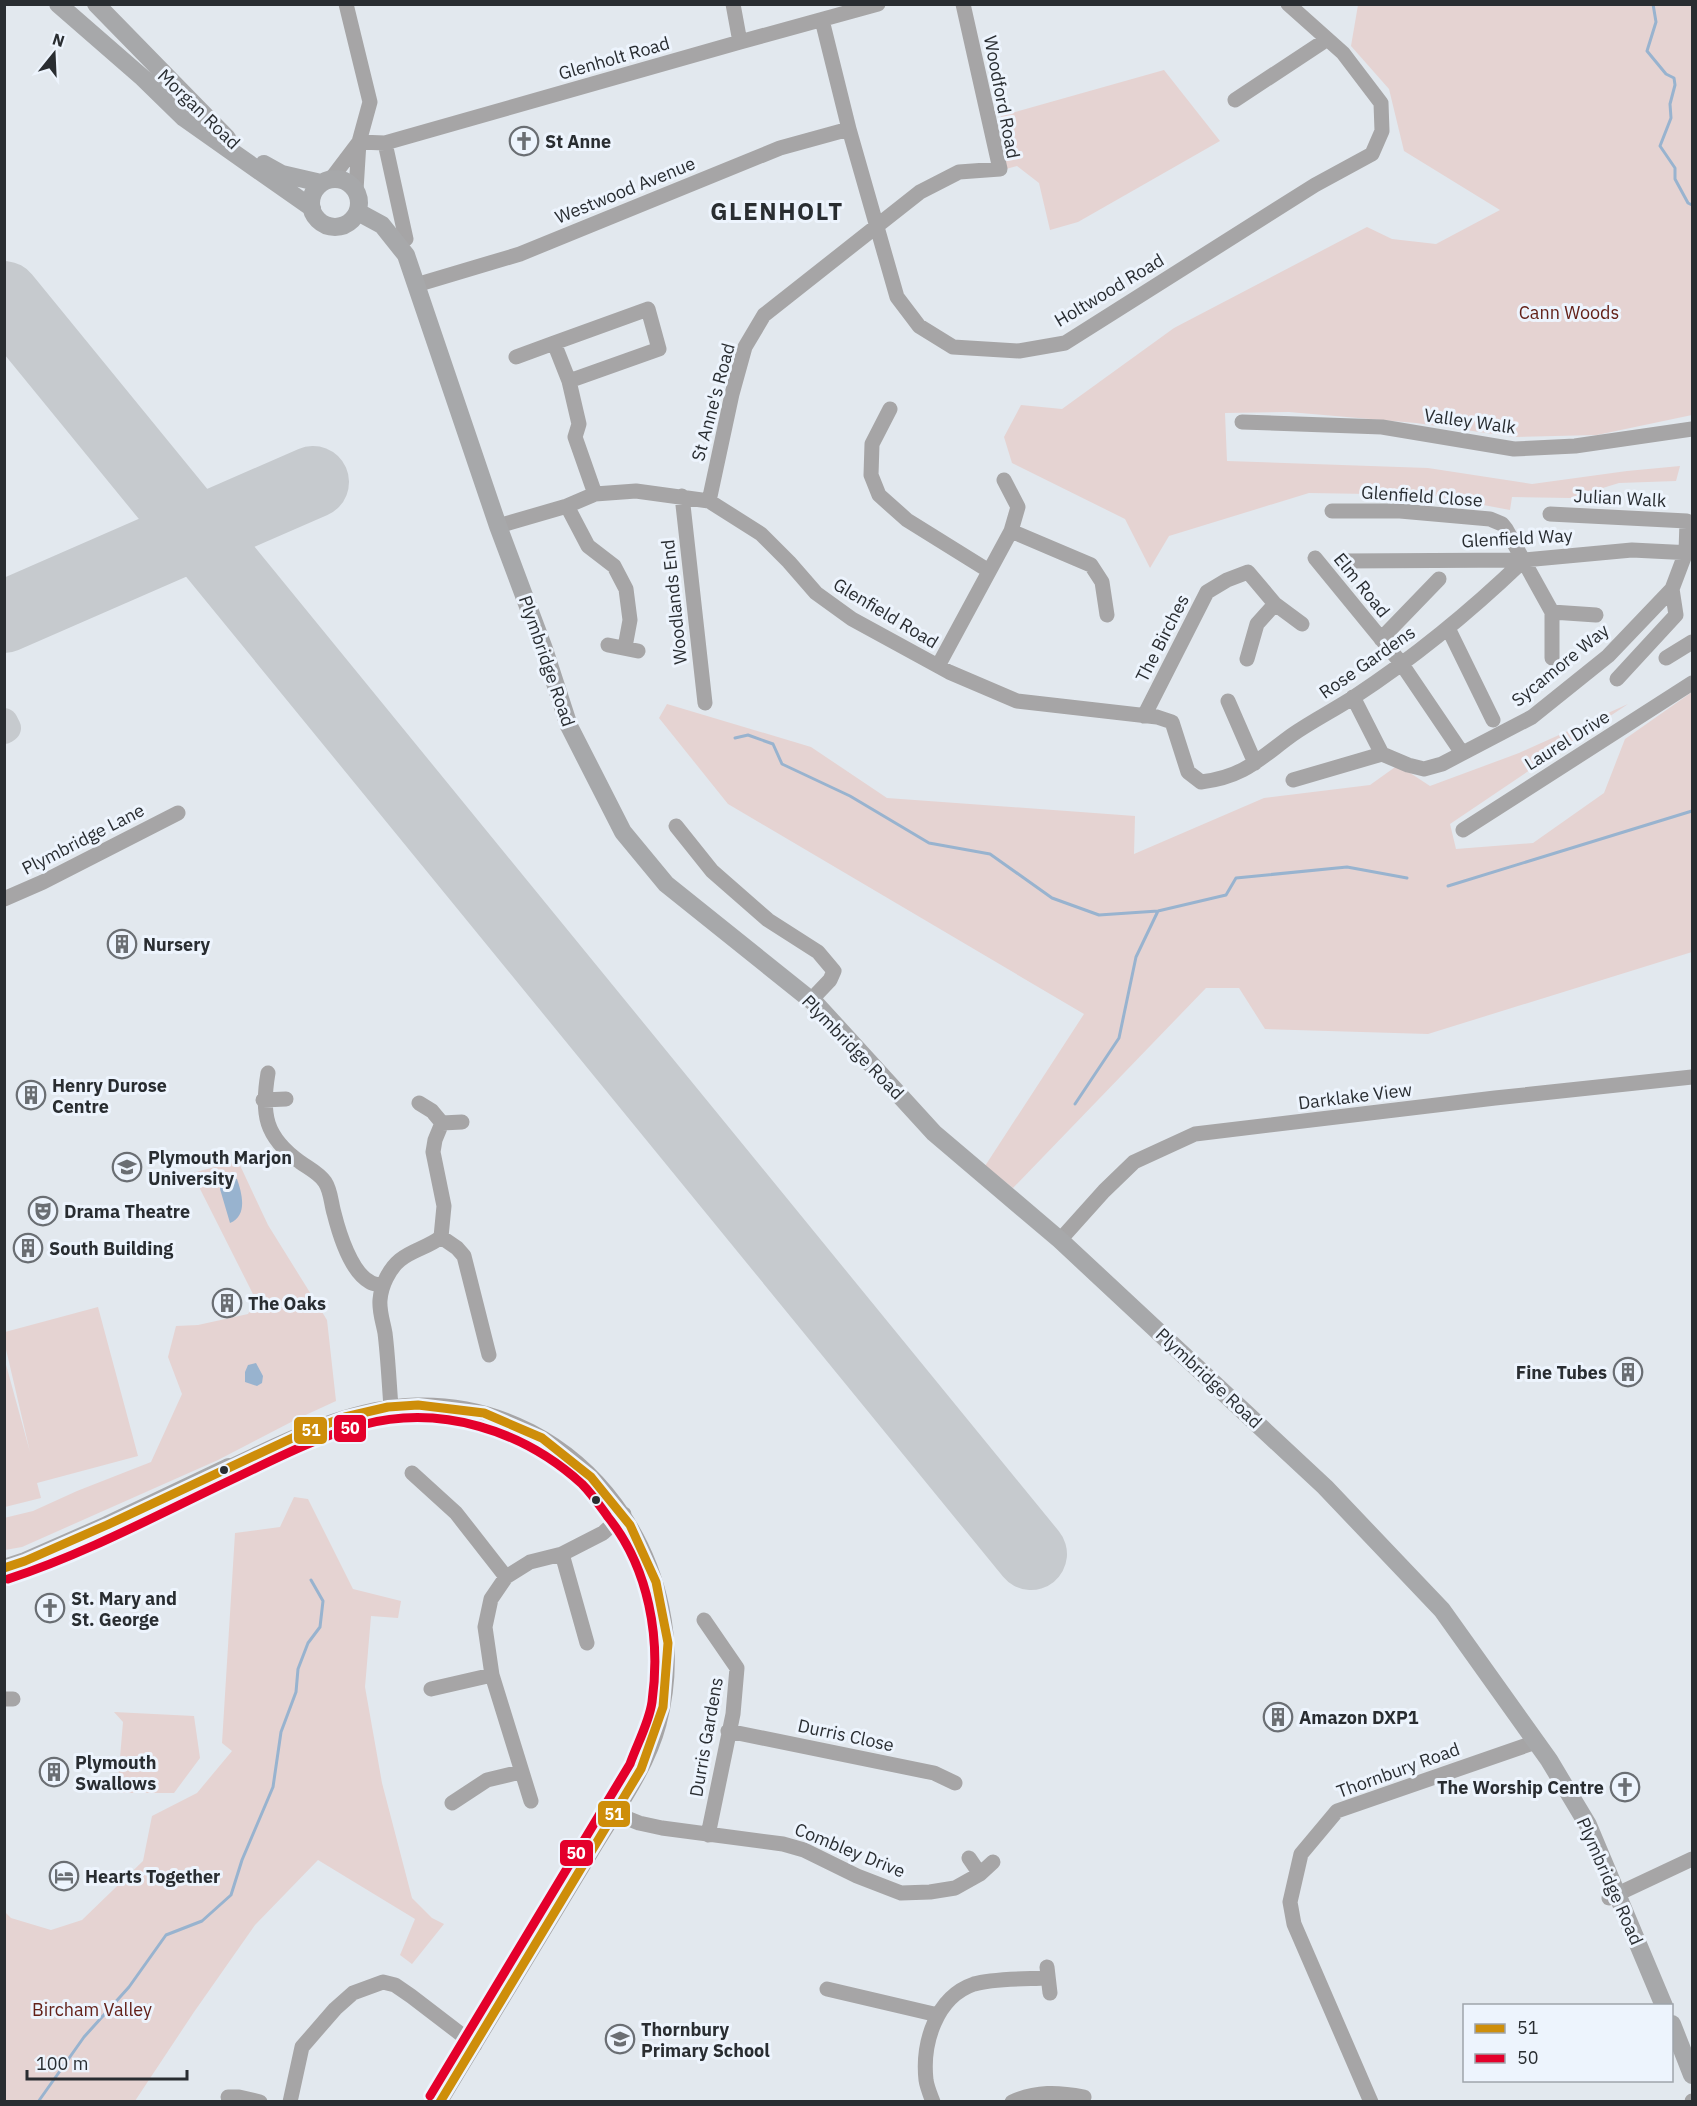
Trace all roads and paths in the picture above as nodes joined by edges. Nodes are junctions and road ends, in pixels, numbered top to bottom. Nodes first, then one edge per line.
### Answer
1 (58, 4) edge
2 (76, 4) edge
3 (96, 4) edge
4 (346, 4) edge
5 (733, 4) edge
6 (879, 4) edge
7 (963, 4) edge
8 (1288, 4) edge
9 (822, 20) junction
10 (1326, 40) junction
11 (740, 42) junction
12 (143, 78) junction
13 (1235, 100) dead end
14 (849, 129) junction
15 (359, 142) junction
16 (385, 143) junction
17 (326, 181) junction
18 (356, 190) junction
19 (312, 208) junction
20 (358, 212) junction
21 (875, 226) junction
22 (406, 239) dead end
23 (416, 285) junction
24 (554, 343) junction
25 (516, 357) dead end
26 (569, 381) junction
27 (890, 409) dead end
28 (1242, 422) dead end
29 (1692, 429) edge
30 (1004, 480) dead end
31 (594, 494) junction
32 (682, 496) junction
33 (709, 501) junction
34 (567, 506) junction
35 (1332, 511) dead end
36 (1550, 514) dead end
37 (1690, 521) edge
38 (498, 526) junction
39 (1011, 531) junction
40 (1689, 553) edge
41 (1315, 558) dead end
42 (1524, 560) junction
43 (1342, 561) dead end
44 (989, 571) junction
45 (1439, 579) dead end
46 (1672, 589) junction
47 (1275, 604) junction
48 (1552, 612) junction
49 (1107, 615) dead end
50 (1596, 615) dead end
51 (1302, 624) dead end
52 (1448, 628) junction
53 (1381, 639) junction
54 (1692, 642) edge
55 (608, 645) dead end
56 (1552, 658) dead end
57 (1666, 658) dead end
58 (1247, 659) dead end
59 (1401, 663) junction
60 (938, 666) junction
61 (1617, 679) dead end
62 (1692, 682) edge
63 (1353, 698) junction
64 (1228, 701) dead end
65 (705, 703) dead end
66 (1144, 716) junction
67 (1493, 720) dead end
68 (1462, 753) junction
69 (1382, 754) junction
70 (1255, 763) junction
71 (1221, 780) joint
72 (1293, 780) dead end
73 (178, 813) dead end
74 (676, 826) dead end
75 (1463, 830) dead end
76 (4, 900) edge
77 (811, 1000) junction
78 (268, 1073) dead end
79 (1692, 1077) edge
80 (286, 1099) dead end
81 (263, 1100) junction
82 (419, 1103) dead end
83 (462, 1122) dead end
84 (442, 1123) junction
85 (441, 1237) junction
86 (1060, 1240) junction
87 (383, 1286) junction
88 (489, 1355) dead end
89 (391, 1407) junction
90 (229, 1467) joint
91 (412, 1473) dead end
92 (624, 1514) junction
93 (562, 1554) junction
94 (4, 1568) edge
95 (506, 1577) junction
96 (704, 1620) dead end
97 (587, 1643) dead end
98 (492, 1675) junction
99 (431, 1689) dead end
100 (728, 1731) junction
101 (1536, 1742) junction
102 (520, 1772) junction
103 (946, 1784) dead end
104 (531, 1801) dead end
105 (452, 1803) dead end
106 (615, 1813) junction
107 (708, 1835) junction
108 (969, 1858) dead end
109 (1692, 1859) edge
110 (993, 1862) dead end
111 (980, 1874) junction
112 (1614, 1896) junction
113 (1048, 1979) dead end
114 (826, 1989) dead end
115 (1654, 2004) edge
116 (1663, 2004) edge
117 (938, 2015) junction
118 (1673, 2029) edge
119 (475, 2044) junction
120 (1673, 2047) edge
121 (1692, 2075) edge
122 (1692, 2091) edge
123 (228, 2097) dead end
124 (1084, 2097) dead end
125 (260, 2102) edge
126 (290, 2102) edge
127 (440, 2102) edge
128 (933, 2102) edge
129 (1012, 2102) edge
130 (1371, 2102) edge

1 - 12 main road, Morgan Road
2 - 12 main road, Morgan Road
3 - 17 main road, Morgan Road
4 - 15 street
5 - 11 street
6 - 9 street, Glenholt Road
7 - 21 street, Woodford Road
8 - 10 street
9 - 11 street, Glenholt Road
9 - 14 street, Holtwood Road
10 - 13 street
10 - 21 street, Holtwood Road
11 - 16 street, Glenholt Road
12 - 19 main road, Morgan Road
14 - 21 street, Holtwood Road
14 - 23 street, Westwood Avenue
15 - 16 street, Glenholt Road
15 - 17 street
15 - 18 street
16 - 22 street
17 - 18 main road
17 - 19 main road
18 - 20 main road
19 - 20 main road
20 - 23 main road, Plymbridge Road
21 - 33 street, St Anne's Road
23 - 38 main road, Plymbridge Road
24 - 25 street
24 - 26 street
24 - 26 street
26 - 31 street
27 - 44 street
28 - 29 street, Valley Walk
30 - 39 street
31 - 32 street, Glenfield Road
31 - 34 street, Glenfield Road
32 - 33 street, Glenfield Road
32 - 65 street, Woodlands End
33 - 60 street, Glenfield Road
34 - 38 street, Glenfield Road
34 - 55 street
35 - 42 street, Glenfield Close
36 - 37 street, Julian Walk
37 - 40 street, Julian Walk
38 - 77 main road, Plymbridge Road
39 - 44 street
39 - 49 street
40 - 42 street, Glenfield Way
40 - 46 street, Sycamore Way
41 - 53 street, Elm Road
42 - 43 street, Glenfield Way
42 - 48 street, Glenfield Close
42 - 52 street, Rose Gardens
44 - 60 street
45 - 53 street
46 - 61 street
46 - 68 street, Sycamore Way
47 - 51 street, The Birches
47 - 58 street
47 - 66 street, The Birches
48 - 50 street
48 - 56 street
52 - 59 street, Rose Gardens
52 - 67 street
53 - 59 street, Elm Road
54 - 57 street
59 - 63 street, Rose Gardens
59 - 68 street, Elm Road
60 - 66 street, Glenfield Road
62 - 75 street, Laurel Drive
63 - 69 street
63 - 70 street, Rose Gardens
64 - 70 street
66 - 71 street, Glenfield Road
68 - 69 street, Sycamore Way
69 - 72 street
70 - 71 street, Rose Gardens
73 - 76 street, Plymbridge Lane
74 - 77 street
77 - 86 main road, Plymbridge Road
78 - 81 street
79 - 86 street, Darklake View
80 - 81 street
81 - 87 street
82 - 84 street
83 - 84 street
84 - 85 street
85 - 87 street
85 - 88 street
86 - 101 main road, Plymbridge Road
87 - 89 street
89 - 90 street
89 - 92 street
90 - 94 main road
91 - 95 street
92 - 93 street
92 - 106 street
93 - 95 street
93 - 97 street
95 - 98 street
96 - 100 street, Durris Gardens
98 - 99 street
98 - 102 street
100 - 103 street, Durris Close
100 - 107 street, Durris Gardens
101 - 112 main road, Plymbridge Road
101 - 130 street, Thornbury Road
102 - 104 street
102 - 105 street
106 - 107 street, Combley Drive
106 - 119 street
107 - 111 street, Combley Drive
108 - 111 street
109 - 112 street
110 - 111 street, Combley Drive
112 - 115 main road, Plymbridge Road
112 - 116 main road, Plymbridge Road
113 - 117 street
114 - 117 street
117 - 128 street
118 - 121 main road
119 - 126 street
119 - 127 street
120 - 122 main road
123 - 125 street
124 - 129 street

